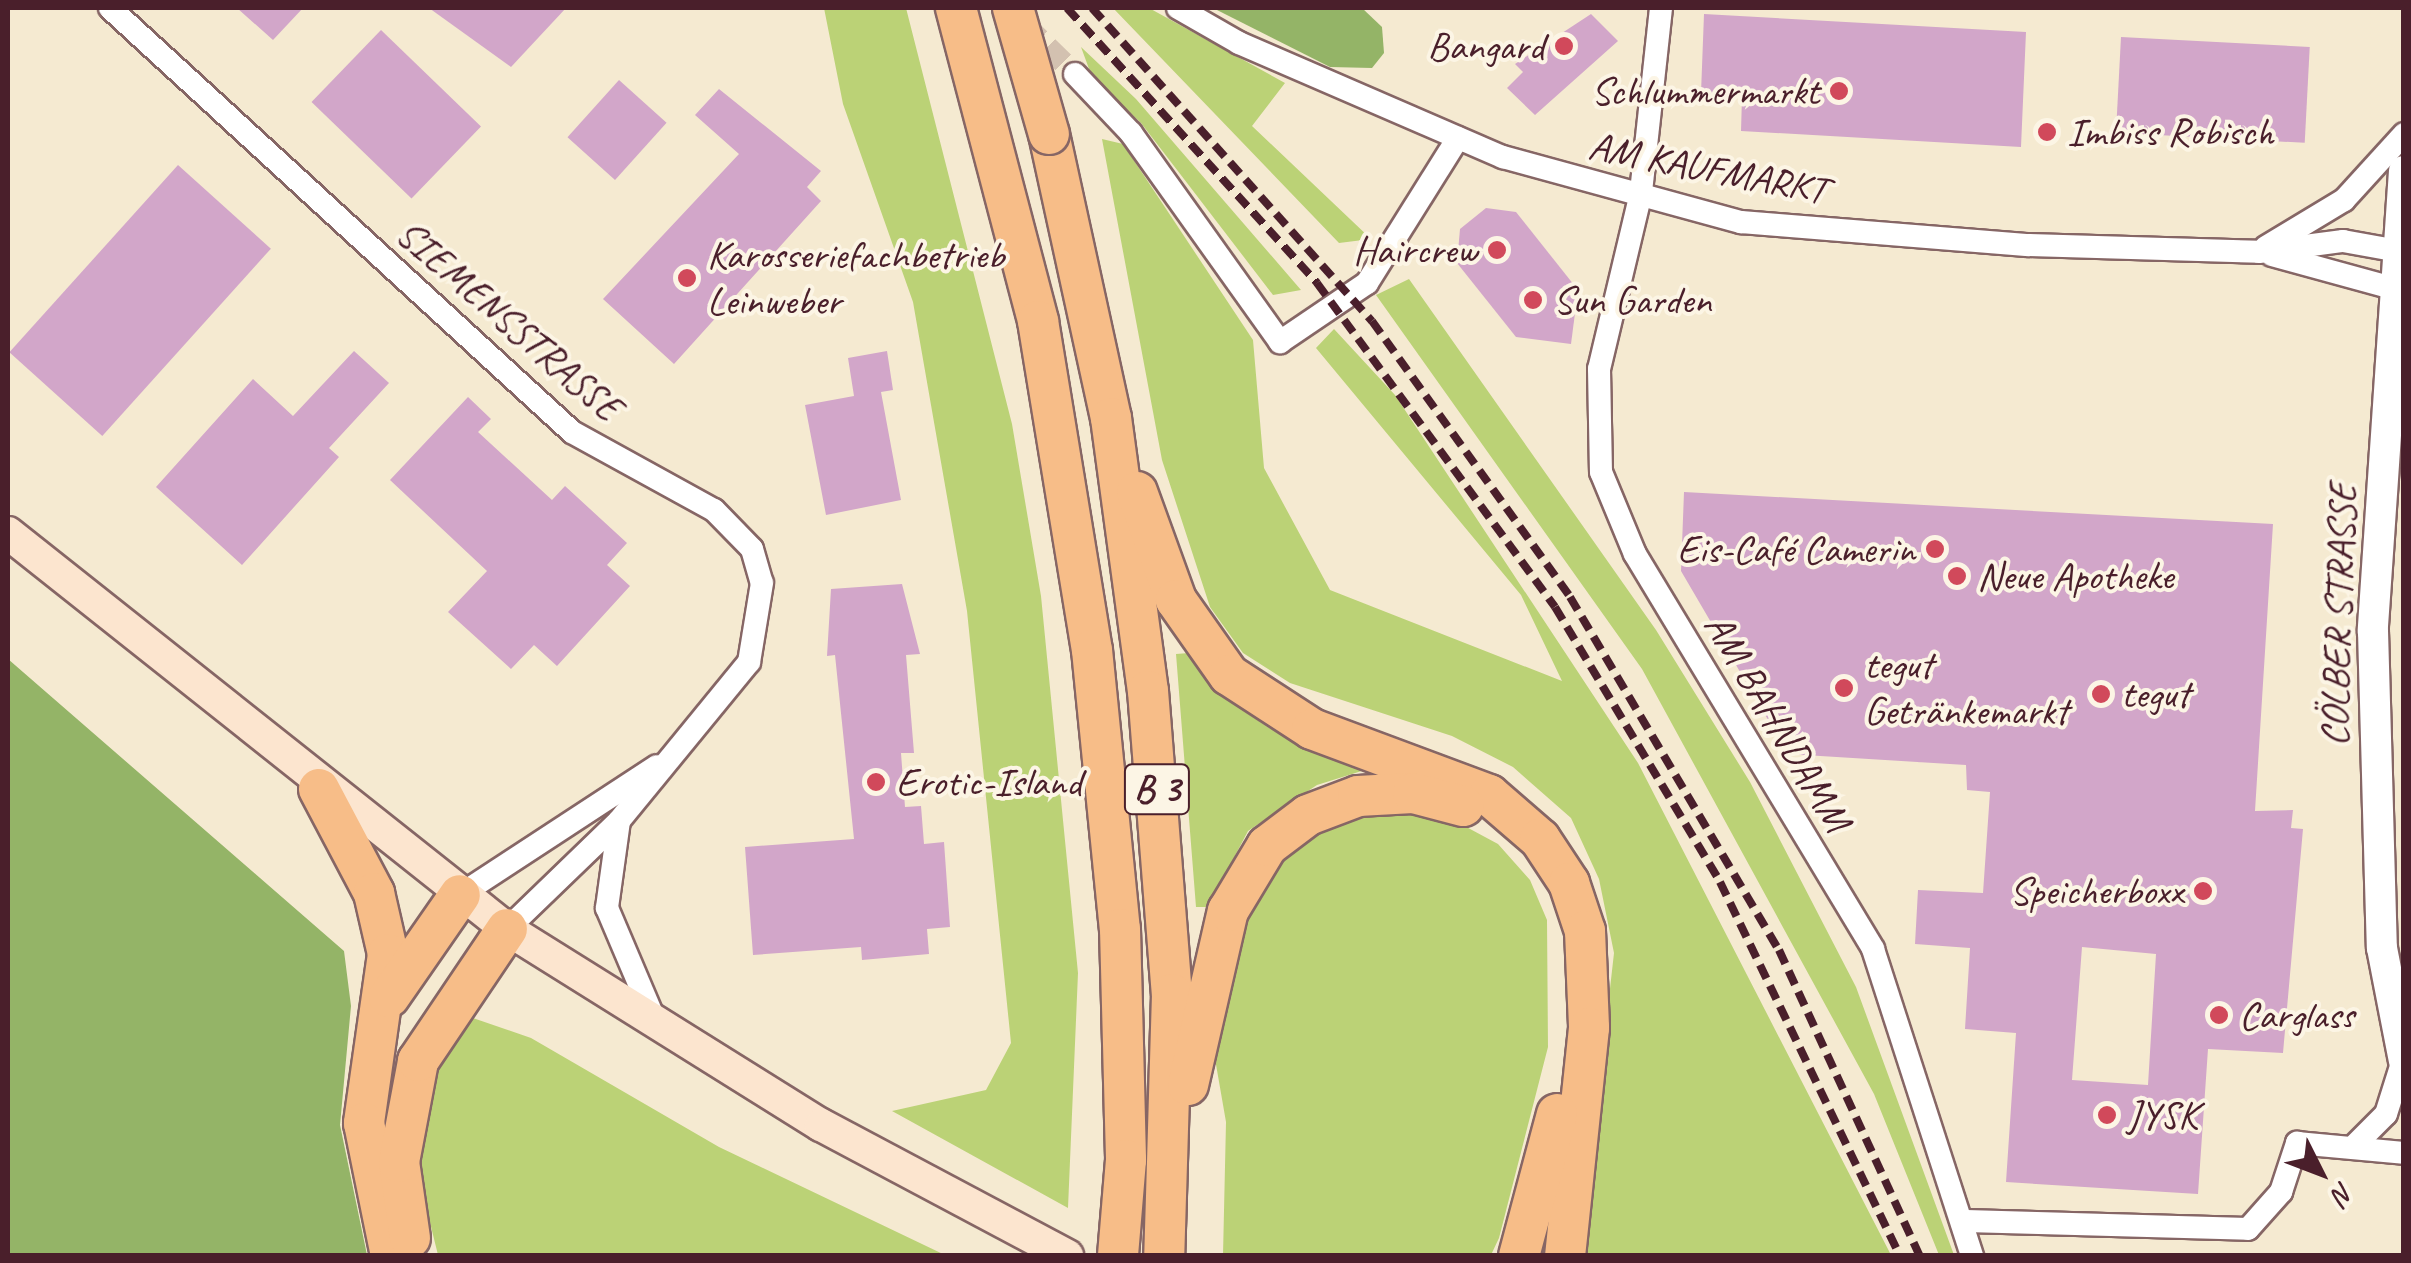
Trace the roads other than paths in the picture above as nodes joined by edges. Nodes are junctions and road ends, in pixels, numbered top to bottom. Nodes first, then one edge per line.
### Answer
1 (110, 8) edge
2 (956, 8) edge
3 (1013, 8) edge
4 (1178, 8) edge
5 (1661, 8) edge
6 (1075, 74) tunnel mouth
7 (2404, 134) edge
8 (1458, 138) junction
9 (2404, 171) edge
10 (1641, 193) junction
11 (2259, 252) junction
12 (2399, 252) edge
13 (2397, 289) edge
14 (2404, 390) edge
15 (1110, 418) junction
16 (2384, 420) junction
17 (8, 533) edge
18 (681, 751) junction
19 (319, 788) junction
20 (619, 821) junction
21 (460, 896) junction
22 (507, 929) junction
23 (382, 1009) junction
24 (656, 1024) junction
25 (2404, 1060) edge
26 (2356, 1144) junction
27 (2404, 1153) edge
28 (1170, 1162) junction
29 (1124, 1178) junction
30 (1966, 1221) junction
31 (391, 1256) edge
32 (417, 1256) edge
33 (1067, 1256) edge
34 (1106, 1256) edge
35 (1118, 1256) edge
36 (1164, 1256) edge
37 (1519, 1256) edge
38 (1565, 1256) edge
39 (1972, 1256) edge

1 - 18 street, SIEMENSSTRASSE
2 - 29 highway, B 3
3 - 15 highway, B 3, bridge
4 - 8 street, AM KAUFMARKT
5 - 10 street, AM BAHNDAMM
6 - 8 street
7 - 11 street
8 - 10 street, AM KAUFMARKT
9 - 12 street, CÖLBER STRASSE
10 - 11 street, AM KAUFMARKT
10 - 30 street, AM BAHNDAMM
11 - 12 street, AM KAUFMARKT
11 - 13 street, AM KAUFMARKT
12 - 13 street, CÖLBER STRASSE
13 - 16 street, CÖLBER STRASSE
14 - 16 street
15 - 28 highway, B 3
15 - 38 highway
16 - 25 street, CÖLBER STRASSE
17 - 19 main road
18 - 20 street, SIEMENSSTRASSE
18 - 21 street, SIEMENSSTRASSE
19 - 21 main road
19 - 23 highway
20 - 22 street, SIEMENSSTRASSE
20 - 24 street
21 - 22 main road
21 - 23 highway
22 - 24 main road
22 - 32 highway
23 - 31 highway
24 - 33 main road
25 - 26 street
26 - 27 street
26 - 30 street
28 - 36 highway, B 3
28 - 37 highway
29 - 34 highway
29 - 35 highway, B 3
30 - 39 street, AM BAHNDAMM

